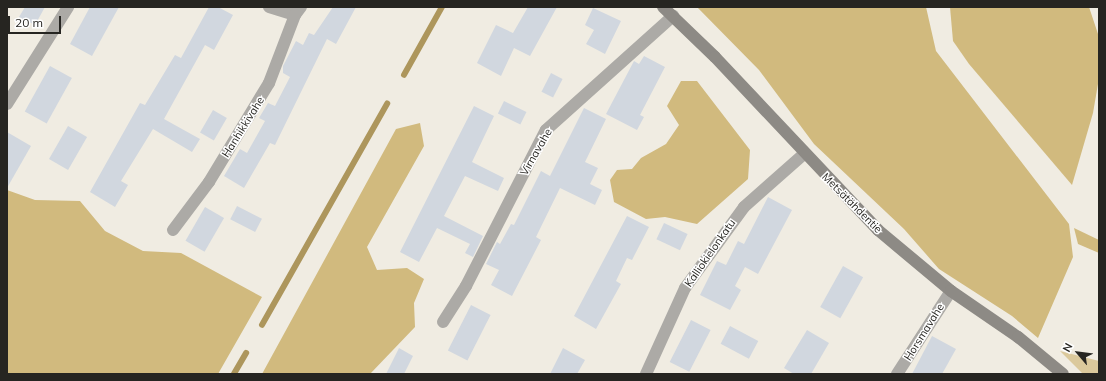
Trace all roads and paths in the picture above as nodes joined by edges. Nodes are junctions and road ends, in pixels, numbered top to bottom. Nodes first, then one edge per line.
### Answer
1 (68, 7) edge
2 (269, 7) edge
3 (663, 7) edge
4 (298, 11) edge
5 (673, 16) junction
6 (7, 104) edge
7 (804, 154) junction
8 (173, 230) dead end
9 (951, 291) junction
10 (443, 322) dead end
11 (646, 374) edge
12 (897, 374) edge
13 (1063, 374) edge

1 - 6 street
2 - 4 street
3 - 5 main road, Metsätähdentie
4 - 8 street, Hanhikkivahe
5 - 7 main road, Metsätähdentie
5 - 10 street, Virnavahe
7 - 9 main road, Metsätähdentie
7 - 11 street, Kalliokielonkatu
9 - 12 street, Horsmavahe
9 - 13 main road, Metsätähdentie

